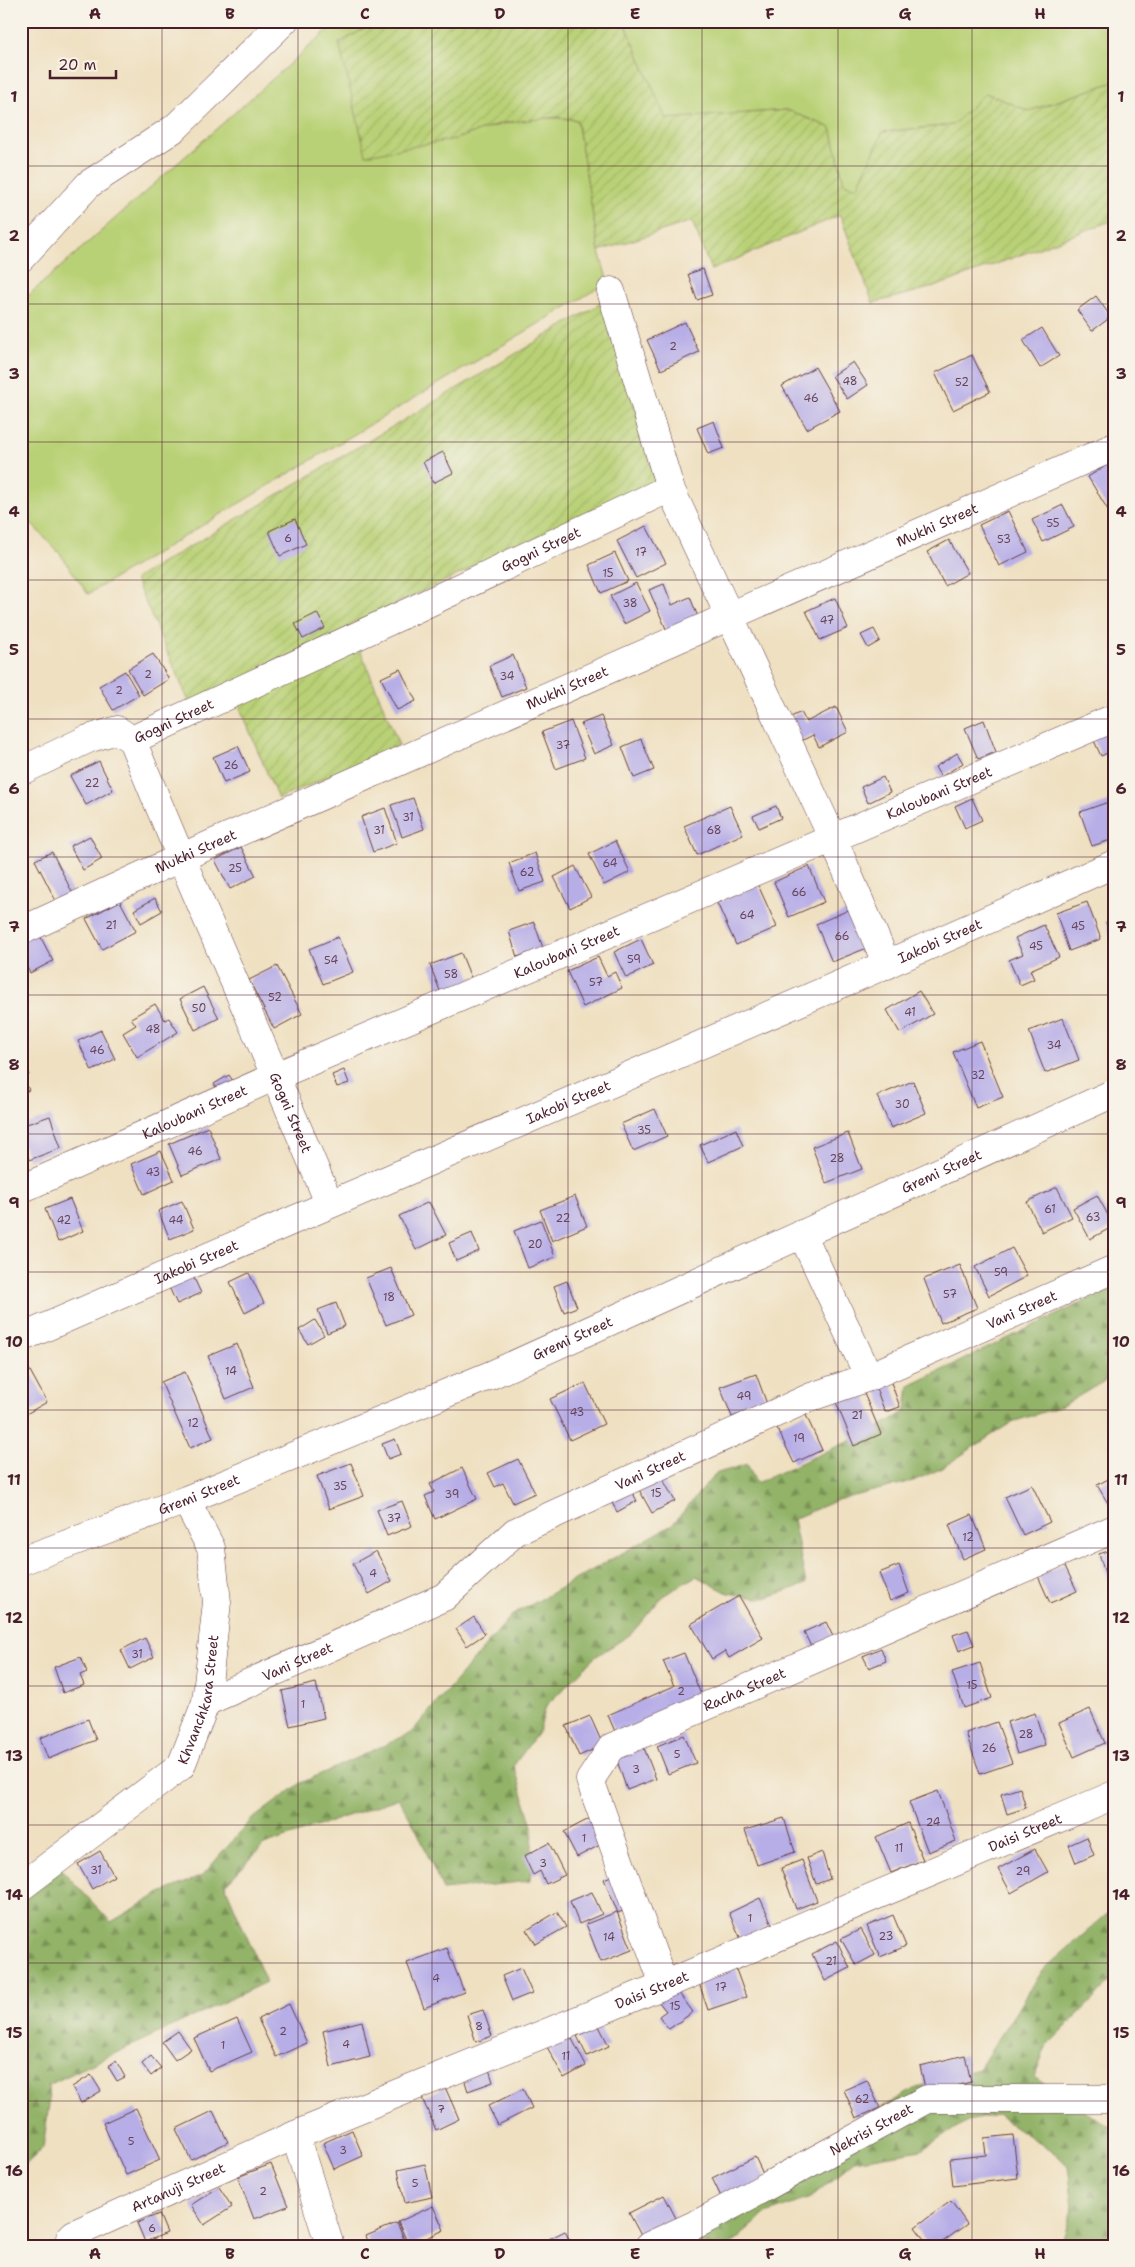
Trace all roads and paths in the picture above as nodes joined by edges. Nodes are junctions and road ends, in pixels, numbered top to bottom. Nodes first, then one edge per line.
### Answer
1 (284, 21) edge
2 (21, 258) edge
3 (611, 291) dead end
4 (1114, 447) edge
5 (670, 488) junction
6 (732, 617) junction
7 (1114, 718) edge
8 (132, 740) junction
9 (21, 771) edge
10 (834, 839) junction
11 (180, 858) junction
12 (1114, 864) edge
13 (21, 931) edge
14 (888, 965) junction
15 (276, 1076) junction
16 (1114, 1093) edge
17 (21, 1189) edge
18 (329, 1203) junction
19 (802, 1234) junction
20 (1114, 1269) edge
21 (21, 1338) edge
22 (869, 1377) junction
23 (186, 1500) junction
24 (1114, 1529) edge
25 (21, 1561) edge
26 (206, 1702) junction
27 (1114, 1794) edge
28 (21, 1887) edge
29 (664, 1985) junction
30 (1114, 2098) edge
31 (295, 2135) junction
32 (70, 2246) edge
33 (330, 2246) edge
34 (649, 2246) edge

1 - 2 street
3 - 5 street
4 - 6 street, Mukhi Street
5 - 6 street
5 - 8 street, Gogni Street
6 - 10 street
6 - 11 street, Mukhi Street
7 - 10 street, Kaloubani Street
8 - 9 street
8 - 11 street, Gogni Street
10 - 14 street
10 - 15 street, Kaloubani Street
11 - 13 street, Mukhi Street
11 - 15 street, Gogni Street
12 - 14 street, Iakobi Street
14 - 18 street, Iakobi Street
15 - 17 street, Kaloubani Street
15 - 18 street, Gogni Street
16 - 19 street, Gremi Street
18 - 21 street, Iakobi Street
19 - 22 street
19 - 23 street, Gremi Street
20 - 22 street, Vani Street
22 - 26 street, Vani Street
23 - 25 street, Gremi Street
23 - 26 street, Khvanchkara Street
24 - 29 street, Racha Street
26 - 28 street, Khvanchkara Street
27 - 29 street, Daisi Street
29 - 31 street, Daisi Street
30 - 34 street, Nekrisi Street
31 - 32 street, Artanuji Street
31 - 33 street

